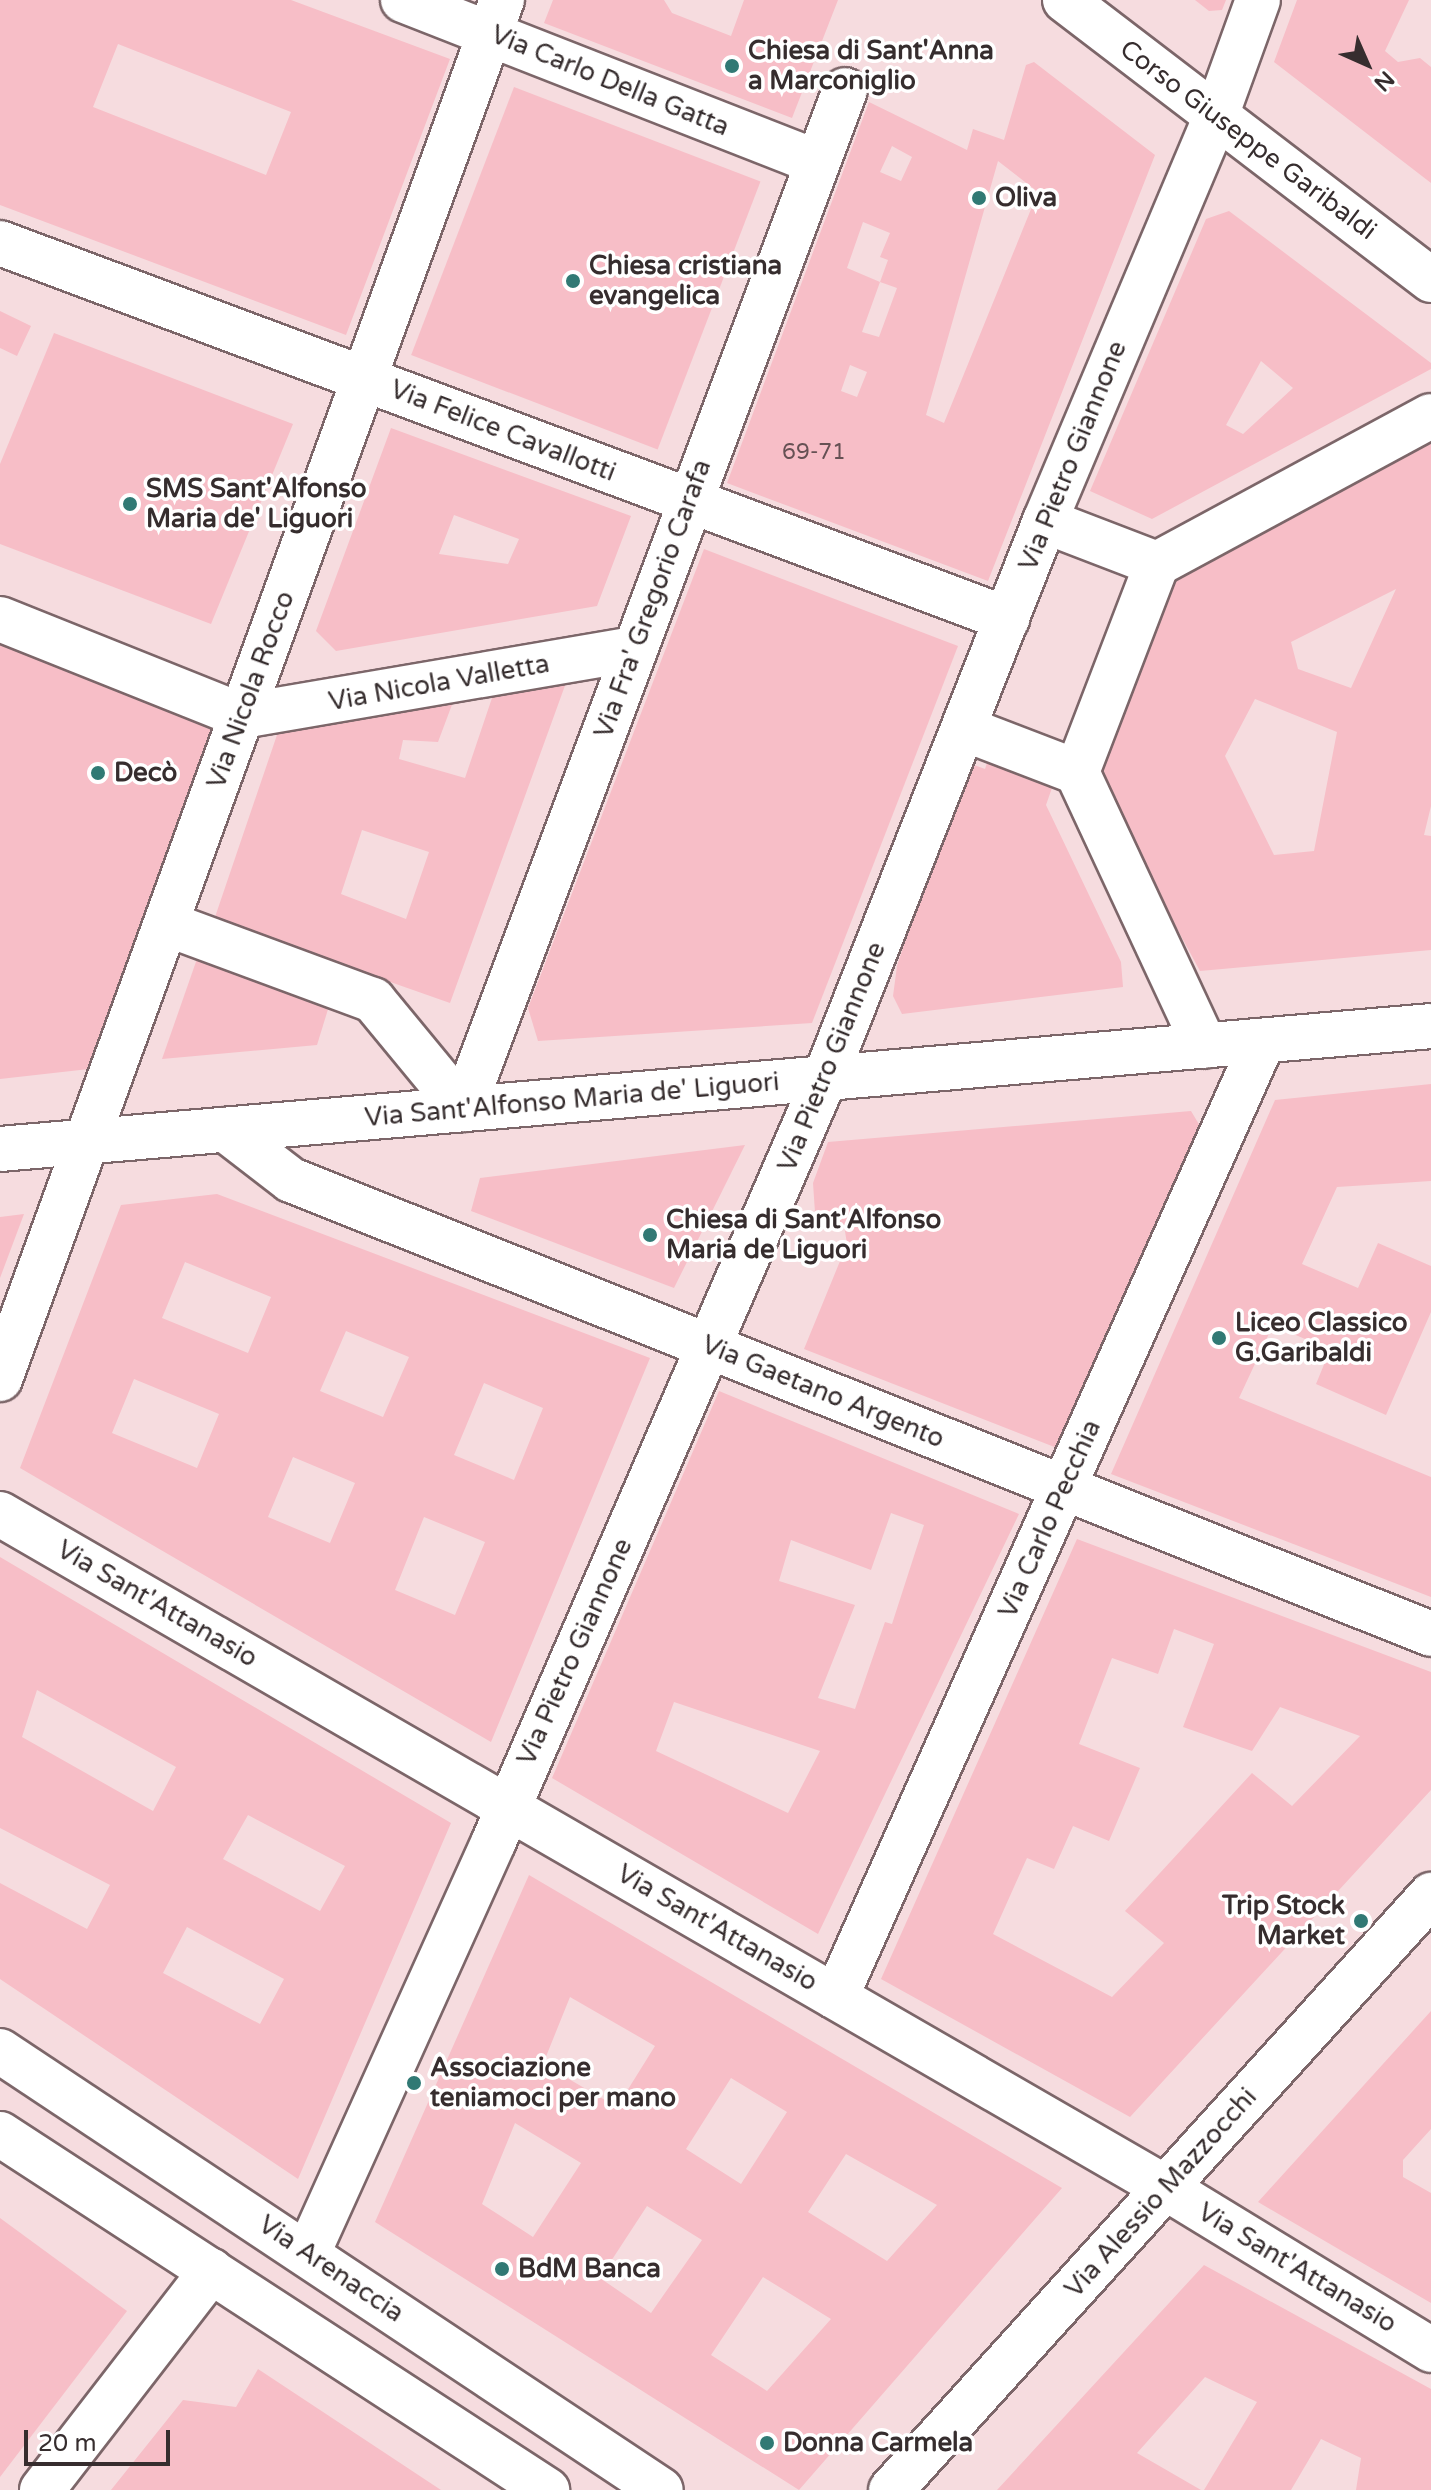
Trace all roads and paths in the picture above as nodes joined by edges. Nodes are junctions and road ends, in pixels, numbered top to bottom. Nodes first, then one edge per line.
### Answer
1 (403, 0) edge
2 (1065, 0) edge
3 (1258, 0) edge
4 (496, 17) edge
5 (845, 90) dead end
6 (1216, 116) junction
7 (816, 162) junction
8 (0, 243) edge
9 (1431, 280) edge
10 (364, 379) junction
11 (1431, 416) edge
12 (690, 500) junction
13 (1045, 521) junction
14 (1157, 564) junction
15 (0, 619) edge
16 (1007, 619) junction
17 (635, 649) junction
18 (242, 716) junction
19 (965, 729) junction
20 (1077, 772) junction
21 (167, 924) junction
22 (1431, 1026) edge
23 (1263, 1041) junction
24 (1205, 1046) junction
25 (825, 1078) junction
26 (463, 1109) junction
27 (226, 1130) junction
28 (87, 1142) junction
29 (0, 1149) edge
30 (709, 1346) junction
31 (0, 1379) edge
32 (1064, 1488) junction
33 (0, 1514) edge
34 (1431, 1634) edge
35 (508, 1807) junction
36 (1431, 1895) edge
37 (836, 1997) junction
38 (0, 2051) edge
39 (0, 2134) edge
40 (1166, 2188) junction
41 (308, 2253) junction
42 (211, 2271) junction
43 (1431, 2350) edge
44 (42, 2490) edge
45 (547, 2490) edge
46 (661, 2490) edge
47 (891, 2490) edge

1 - 4 street, Via Carlo Della Gatta
2 - 6 street, Corso Giuseppe Garibaldi
3 - 6 street, Via Pietro Giannone
4 - 7 street, Via Carlo Della Gatta
4 - 10 street, Via Nicola Rocco
5 - 7 street, Via Fra' Gregorio Carafa
6 - 9 street, Corso Giuseppe Garibaldi
6 - 13 street, Via Pietro Giannone
7 - 12 street, Via Fra' Gregorio Carafa
8 - 10 street, Via Felice Cavallotti
10 - 12 street, Via Felice Cavallotti
10 - 18 street, Via Nicola Rocco
11 - 14 street
12 - 16 street, Via Felice Cavallotti
12 - 17 street, Via Fra' Gregorio Carafa
13 - 14 street
13 - 16 street, Via Pietro Giannone
14 - 20 street
15 - 18 street
16 - 19 street, Via Pietro Giannone
17 - 18 street, Via Nicola Valletta
17 - 26 street, Via Fra' Gregorio Carafa
18 - 21 street, Via Nicola Rocco
19 - 20 street
19 - 25 street, Via Pietro Giannone
20 - 24 street
21 - 26 street
21 - 28 street, Via Nicola Rocco
22 - 23 street, Via Sant'Alfonso Maria de' Liguori
23 - 24 street, Via Sant'Alfonso Maria de' Liguori
23 - 32 street, Via Carlo Pecchia
24 - 25 street, Via Sant'Alfonso Maria de' Liguori
25 - 26 street, Via Sant'Alfonso Maria de' Liguori
25 - 30 street, Via Pietro Giannone
26 - 27 street, Via Sant'Alfonso Maria de' Liguori
27 - 28 street, Via Sant'Alfonso Maria de' Liguori
27 - 30 street, Via Gaetano Argento
28 - 29 street, Via Sant'Alfonso Maria de' Liguori
28 - 31 street, Via Nicola Rocco
30 - 32 street, Via Gaetano Argento
30 - 35 street, Via Pietro Giannone
32 - 34 street, Via Gaetano Argento
32 - 37 street, Via Carlo Pecchia
33 - 35 street, Via Sant'Attanasio
35 - 37 street, Via Sant'Attanasio
35 - 41 street, Via Pietro Giannone
36 - 40 street, Via Alessio Mazzocchi
37 - 40 street, Via Sant'Attanasio
38 - 41 street, Via Arenaccia
39 - 42 street
40 - 43 street, Via Sant'Attanasio
40 - 47 street, Via Alessio Mazzocchi
41 - 46 street, Via Arenaccia
42 - 44 street
42 - 45 street

